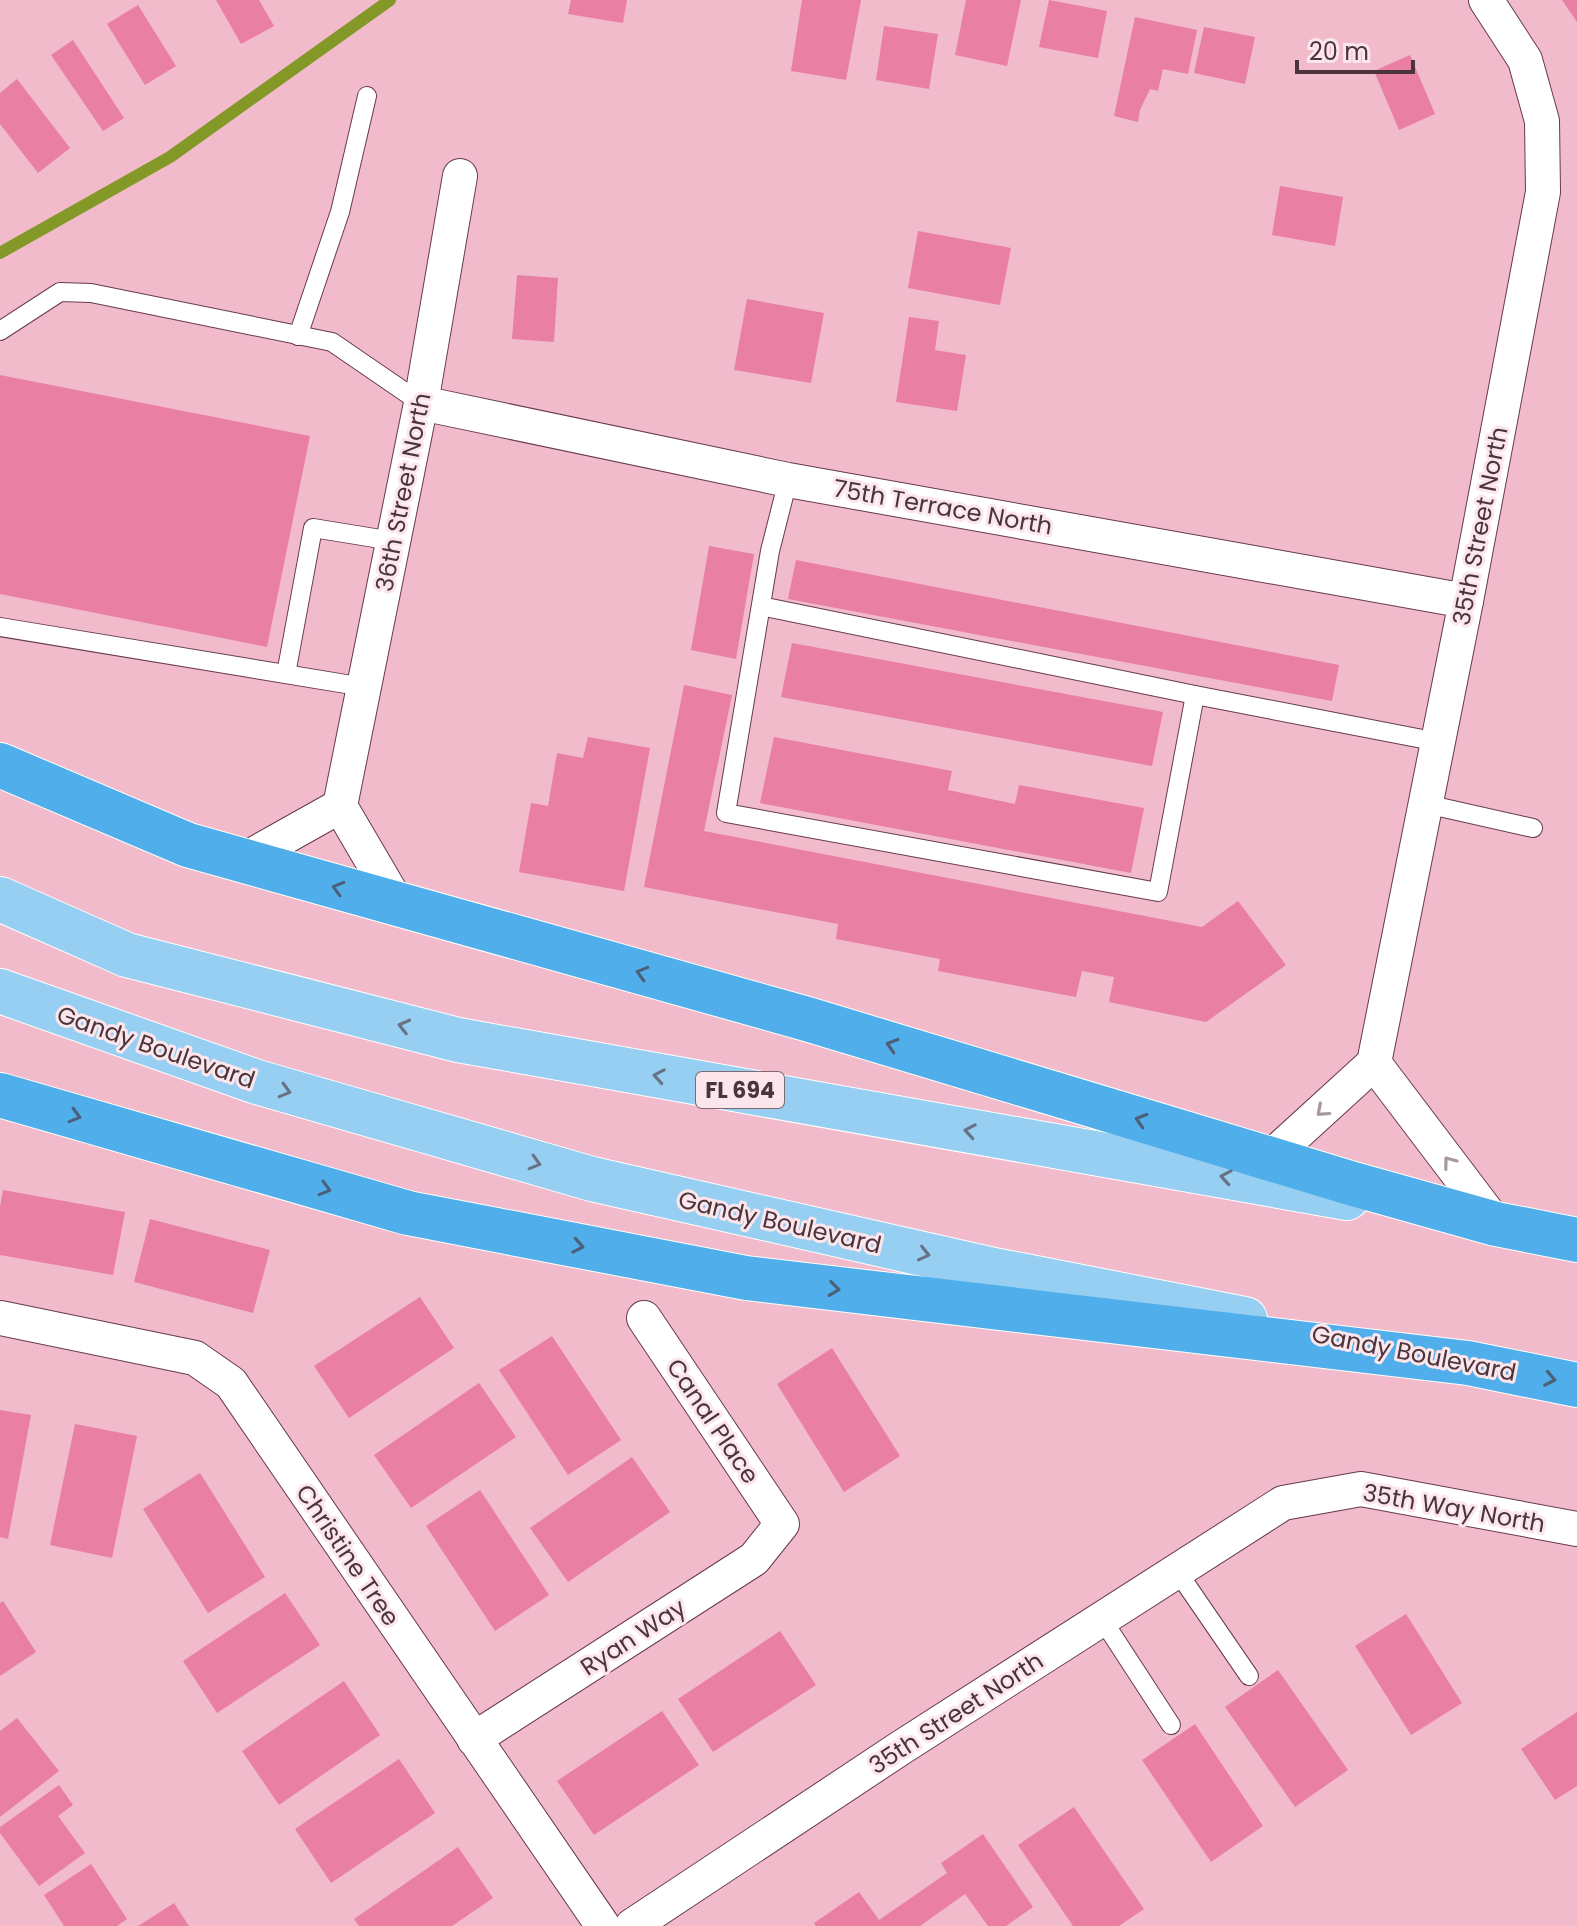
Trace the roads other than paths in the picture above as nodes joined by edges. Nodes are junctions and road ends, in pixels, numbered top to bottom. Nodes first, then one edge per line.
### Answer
1 (1486, 0) edge
2 (367, 96) dead end
3 (460, 176) dead end
4 (0, 331) edge
5 (298, 336) junction
6 (421, 403) junction
7 (788, 480) junction
8 (393, 541) junction
9 (1466, 601) junction
10 (761, 606) junction
11 (0, 627) edge
12 (286, 674) junction
13 (364, 687) junction
14 (1195, 695) junction
15 (1438, 742) junction
16 (0, 765) edge
17 (1426, 804) junction
18 (340, 806) junction
19 (1533, 828) dead end
20 (242, 861) junction
21 (0, 899) edge
22 (398, 905) junction
23 (0, 991) edge
24 (1374, 1063) junction
25 (0, 1095) edge
26 (1270, 1158) junction
27 (1496, 1224) junction
28 (1577, 1240) edge
29 (0, 1318) edge
30 (644, 1318) dead end
31 (1468, 1363) junction
32 (1577, 1385) edge
33 (1283, 1503) joint
34 (782, 1524) joint
35 (1577, 1529) edge
36 (1177, 1571) junction
37 (1102, 1619) junction
38 (1249, 1676) dead end
39 (1171, 1725) dead end
40 (474, 1739) junction
41 (603, 1926) edge
42 (632, 1926) edge

1 - 9 street, 35th Street North
2 - 5 lane
3 - 6 street, 36th Street North
4 - 5 lane
5 - 6 lane
6 - 7 street, 75th Terrace North
6 - 8 street, 36th Street North
7 - 9 street, 75th Terrace North
7 - 10 lane
8 - 12 lane
8 - 13 street, 36th Street North
9 - 15 street, 35th Street North
10 - 14 lane
10 - 14 lane
11 - 12 lane
12 - 13 lane
13 - 18 street, 36th Street North
14 - 15 lane
15 - 17 street, 35th Street North
16 - 20 highway
17 - 19 lane
17 - 24 street, 35th Street North
18 - 20 street
18 - 22 street
22 -> 20 highway
27 -> 21 main road, FL 694
26 -> 22 highway
23 -> 31 main road, Gandy Boulevard
24 -> 26 street
27 -> 24 street
25 -> 31 highway
26 - 27 highway
27 - 28 highway, FL 694
29 - 40 street, Christine Tree
30 - 34 street, Canal Place
31 -> 32 highway, Gandy Boulevard
33 - 35 street, 35th Way North
33 - 36 street, 35th Street North
34 - 40 street, Ryan Way
36 - 37 street, 35th Street North
36 - 38 lane
37 - 39 lane
37 - 42 street, 35th Street North
40 - 41 street, Christine Tree

